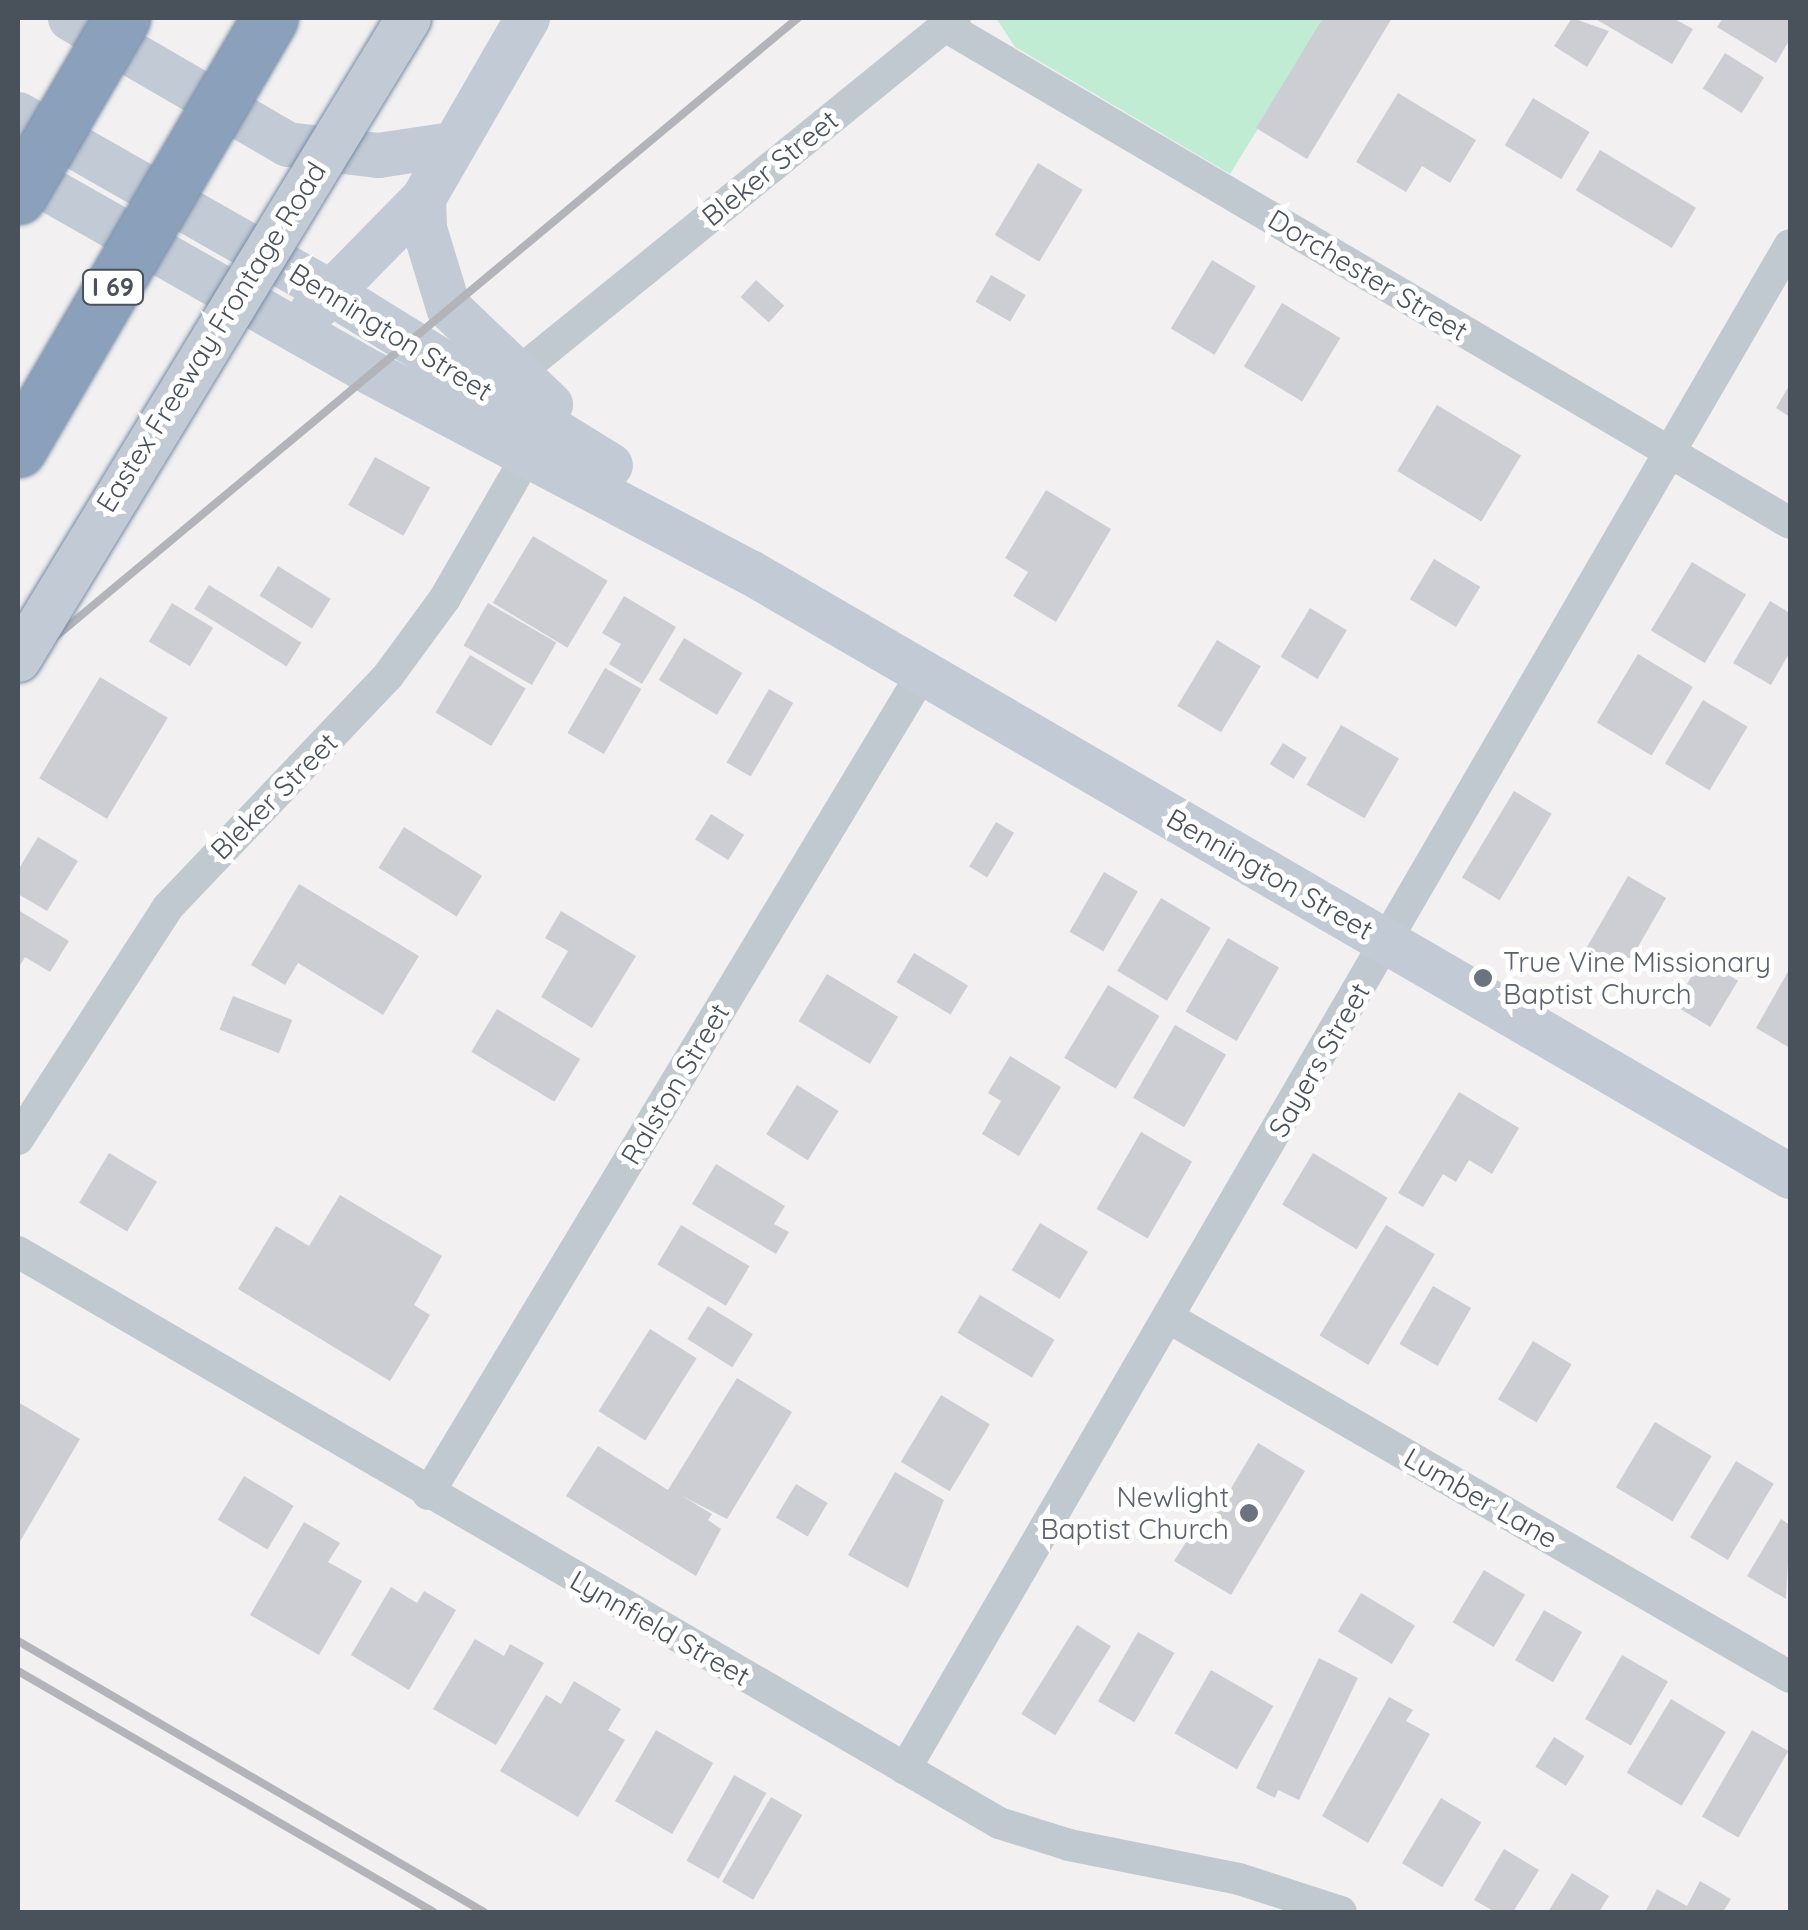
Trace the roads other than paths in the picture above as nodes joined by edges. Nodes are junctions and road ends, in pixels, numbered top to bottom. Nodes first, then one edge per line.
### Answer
1 (70, 18) edge
2 (122, 18) edge
3 (270, 18) edge
4 (282, 18) edge
5 (408, 18) edge
6 (528, 18) edge
7 (950, 22) edge
8 (18, 114) edge
9 (208, 126) junction
10 (451, 144) junction
11 (18, 172) edge
12 (18, 196) edge
13 (424, 198) junction
14 (1790, 245) edge
15 (330, 292) junction
16 (295, 328) junction
17 (504, 385) junction
18 (18, 449) edge
19 (1670, 453) junction
20 (528, 454) junction
21 (1790, 523) edge
22 (750, 572) junction
23 (18, 659) edge
24 (922, 674) junction
25 (1387, 942) junction
26 (18, 1139) edge
27 (1790, 1176) edge
28 (18, 1252) edge
29 (1171, 1319) junction
30 (428, 1494) junction
31 (1790, 1677) edge
32 (905, 1770) junction
33 (1341, 1912) edge

1 - 10 street
2 - 12 highway, bridge
3 - 9 highway, I 69, bridge
4 - 9 highway, bridge
5 - 23 street, Eastex Freeway Frontage Road, bridge
6 - 10 street
7 - 17 street, Bleker Street
7 - 19 street, Dorchester Street
8 - 15 street, Bennington Street
9 - 18 highway, I 69, bridge
10 - 13 street
11 - 16 street, Bennington Street
13 - 15 street
13 - 17 street
14 - 19 street, Sayers Street
15 - 16 street
15 - 17 street, Bennington Street
16 - 20 street, Bennington Street
17 - 22 street, Bennington Street
19 - 21 street, Dorchester Street
19 - 25 street, Sayers Street
20 - 22 street, Bennington Street
20 - 26 street, Bleker Street
22 - 24 street, Bennington Street
24 - 25 street, Bennington Street
24 - 30 street, Ralston Street
25 - 27 street, Bennington Street
25 - 29 street, Sayers Street
28 - 30 street, Lynnfield Street
29 - 31 street, Lumber Lane
29 - 32 street, Sayers Street
30 - 32 street, Lynnfield Street
32 - 33 street, Lynnfield Street

